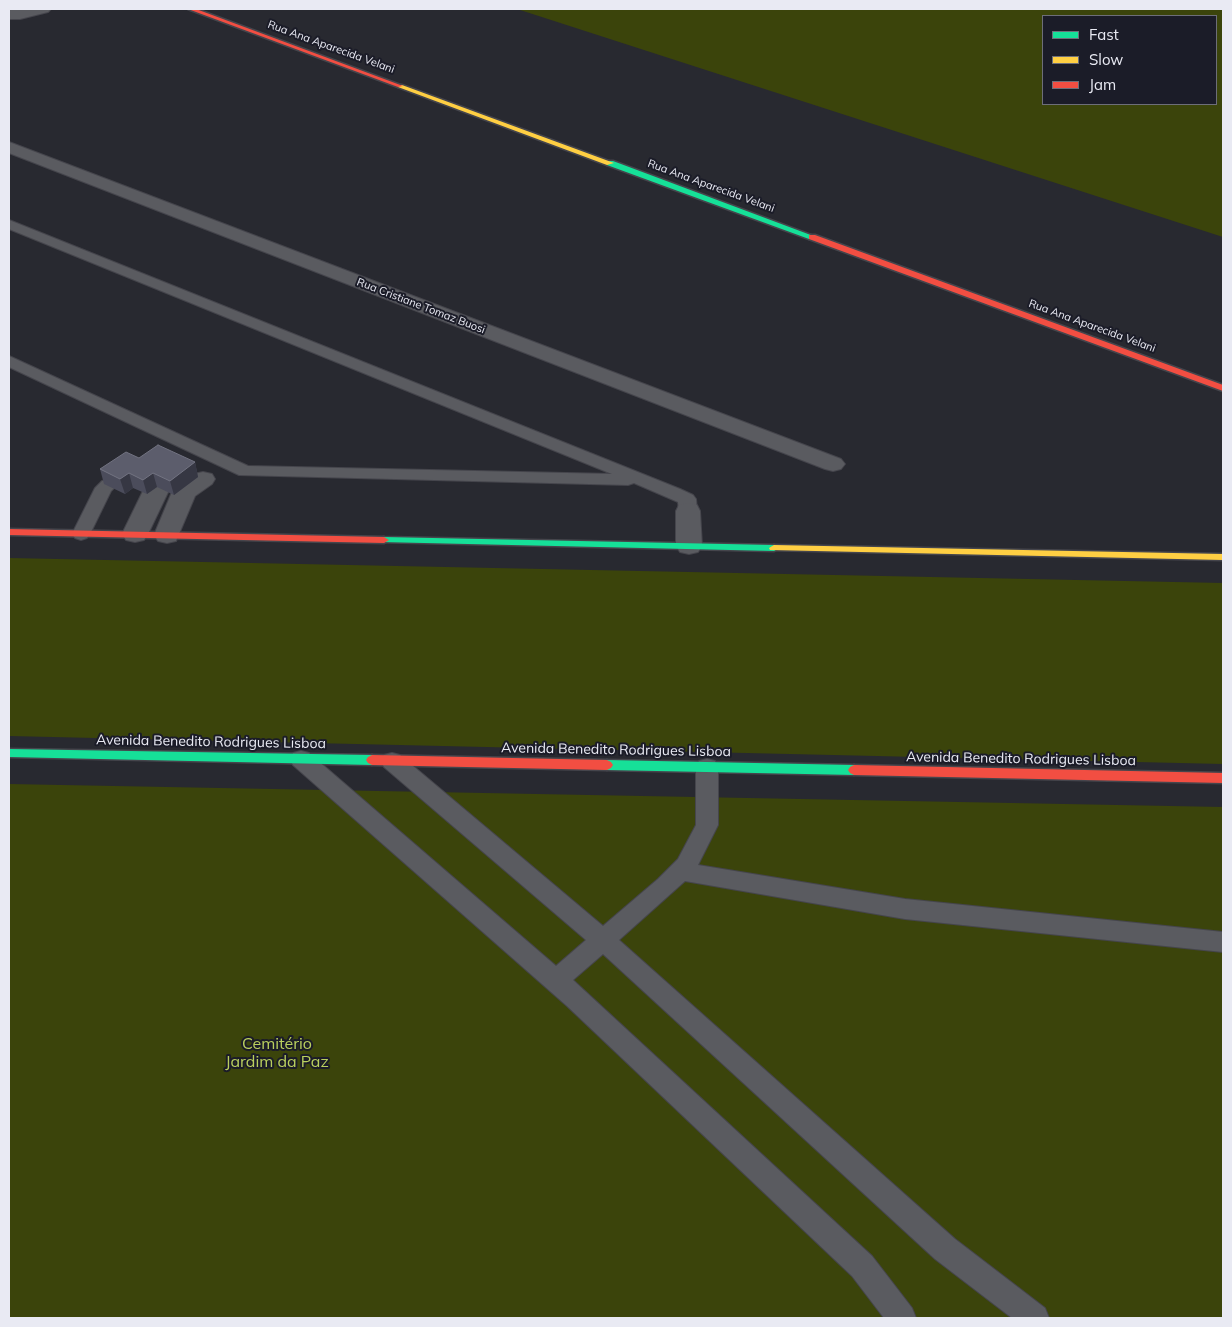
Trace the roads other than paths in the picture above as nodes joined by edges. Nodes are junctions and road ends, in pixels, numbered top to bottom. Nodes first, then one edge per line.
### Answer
1 (191, 9) edge
2 (39, 10) edge
3 (9, 14) edge
4 (9, 20) edge
5 (9, 147) edge
6 (9, 224) edge
7 (9, 361) edge
8 (1223, 388) edge
9 (572, 452) junction
10 (205, 453) junction
11 (224, 461) junction
12 (833, 464) dead end
13 (197, 471) junction
14 (561, 478) junction
15 (640, 480) junction
16 (108, 486) edge
17 (158, 488) edge
18 (688, 511) joint
19 (9, 532) edge
20 (81, 534) junction
21 (136, 534) junction
22 (166, 535) junction
23 (689, 546) junction
24 (1223, 557) edge
25 (9, 753) edge
26 (301, 759) junction
27 (392, 761) junction
28 (707, 767) junction
29 (1223, 778) edge
30 (680, 871) junction
31 (604, 940) junction
32 (1223, 942) edge
33 (556, 980) junction
34 (902, 1318) edge
35 (1034, 1318) edge

1 - 8 main road, Rua Ana Aparecida Velani
2 - 3 street
2 - 4 street
5 - 12 street, Rua Cristiane Tomaz Buosi
6 - 9 lane
7 - 10 lane
9 - 14 lane
9 - 15 lane
10 - 11 lane
10 - 13 lane
11 - 13 lane
11 - 14 lane
13 - 22 street
14 - 15 lane
15 - 18 lane
16 - 20 lane
17 - 21 street
18 - 23 street
19 - 20 main road
20 - 21 main road
21 - 22 main road
22 - 23 main road
23 - 24 main road
25 - 26 main road, Avenida Benedito Rodrigues Lisboa
26 - 27 main road, Avenida Benedito Rodrigues Lisboa
26 - 33 lane
27 - 28 main road, Avenida Benedito Rodrigues Lisboa
27 - 31 lane
28 - 29 main road, Avenida Benedito Rodrigues Lisboa
28 - 30 lane
30 - 31 lane
30 - 32 lane
31 - 33 lane
31 - 35 lane
33 - 34 lane

